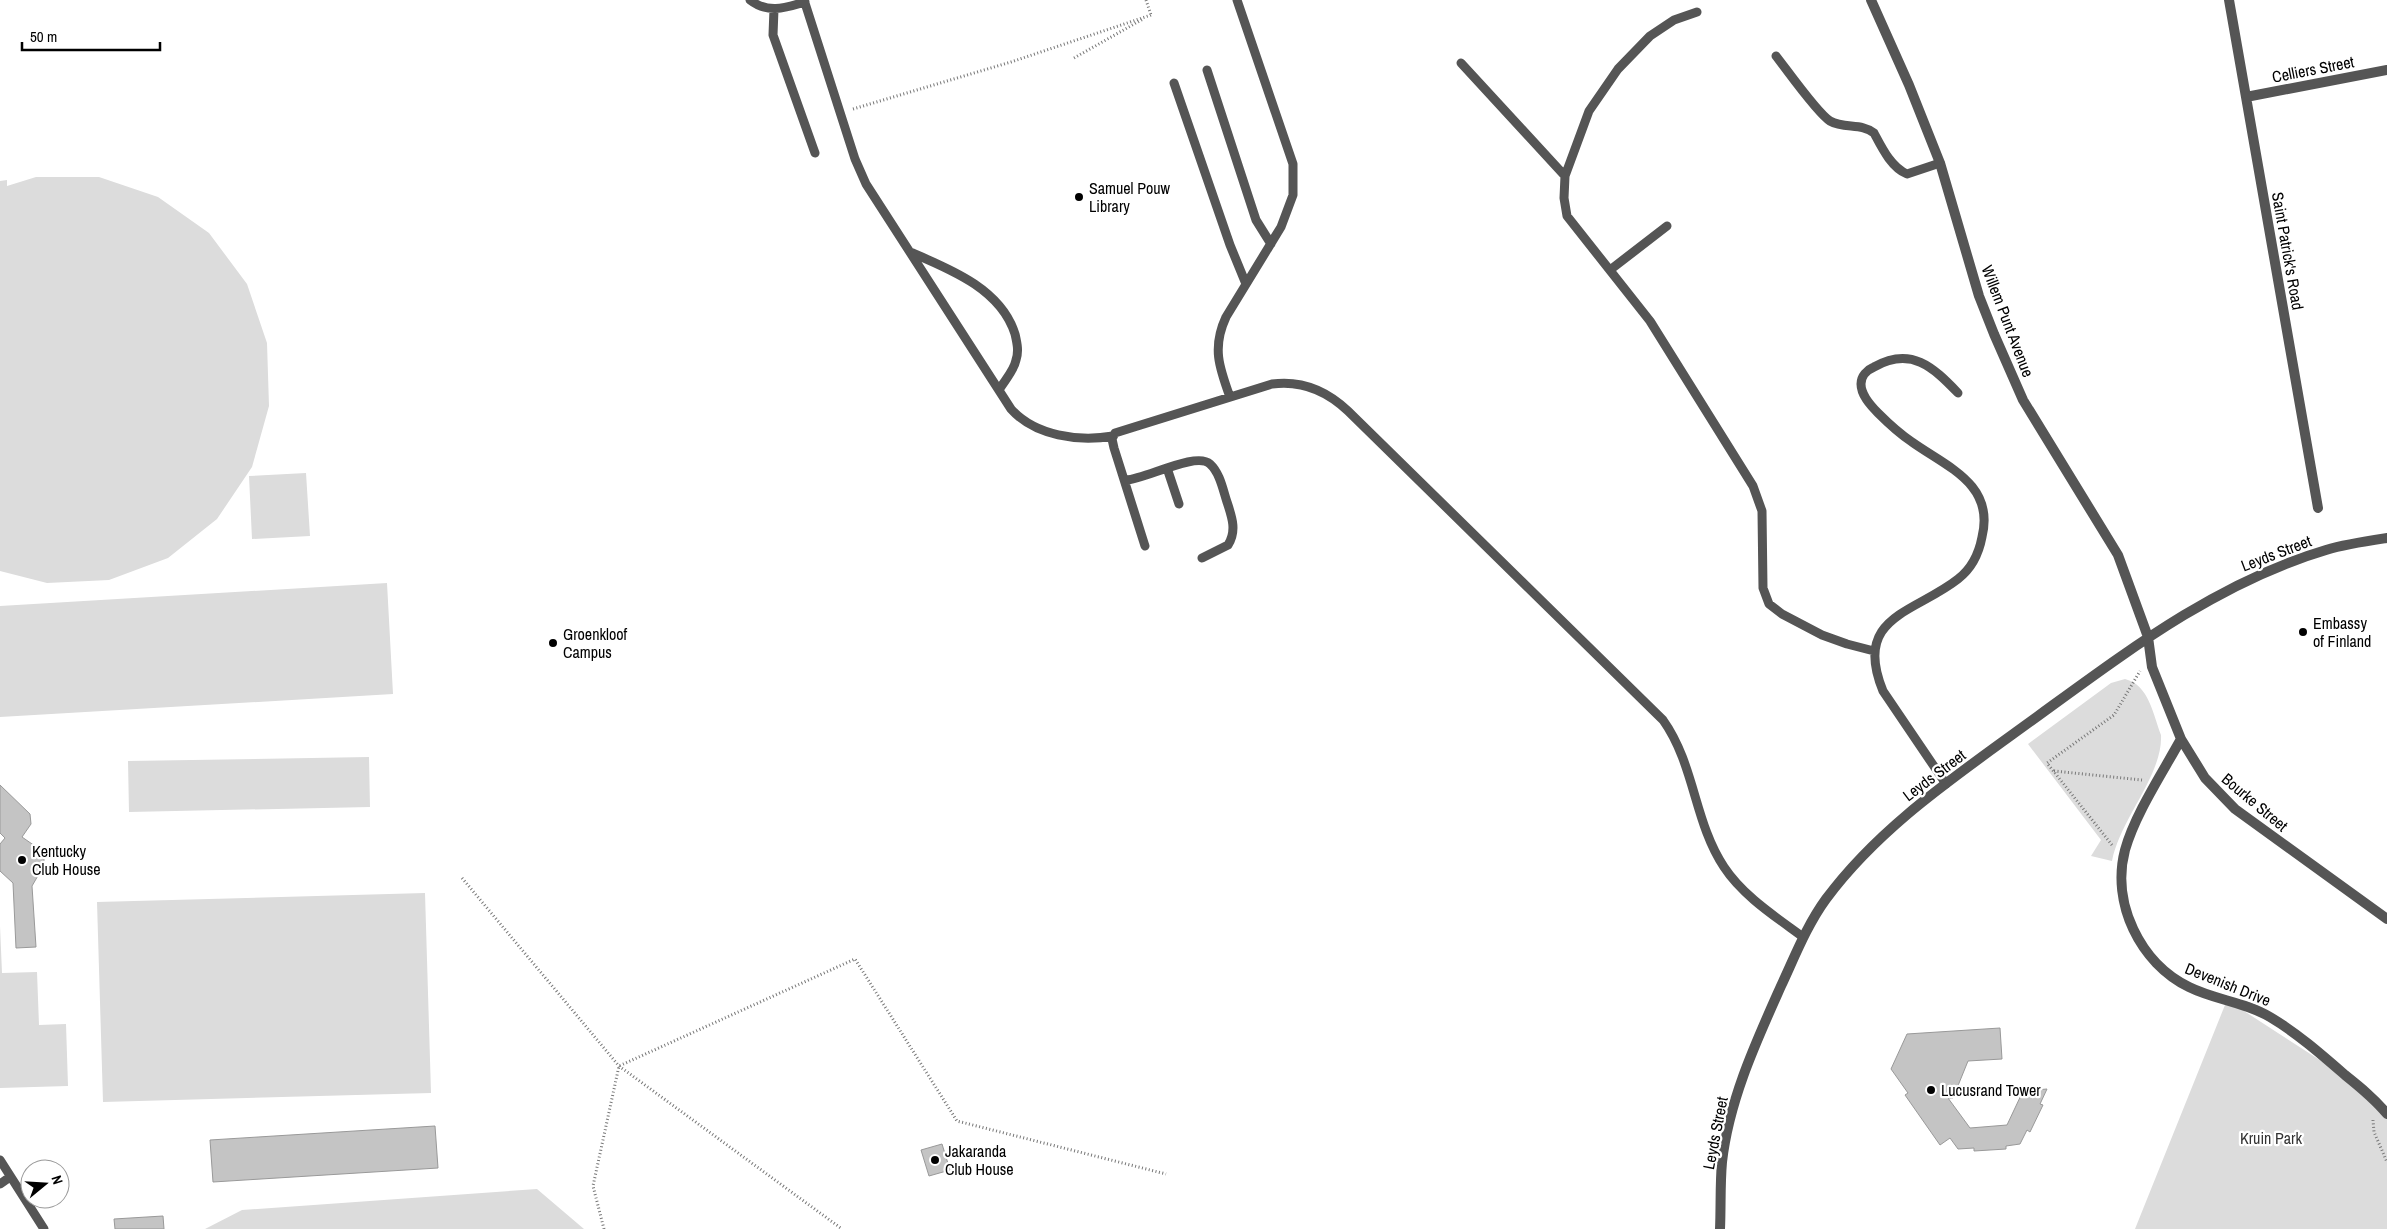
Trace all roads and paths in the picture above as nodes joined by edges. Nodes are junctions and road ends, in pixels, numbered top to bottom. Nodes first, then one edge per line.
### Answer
1 (750, 0) edge
2 (1146, 0) edge
3 (1237, 0) edge
4 (1871, 0) edge
5 (2229, 0) edge
6 (805, 1) edge
7 (774, 9) junction
8 (1697, 12) dead end
9 (1151, 15) junction
10 (1776, 56) dead end
11 (1074, 58) dead end
12 (1461, 63) dead end
13 (1208, 70) dead end
14 (2387, 70) edge
15 (1174, 83) dead end
16 (2246, 97) junction
17 (840, 112) junction
18 (815, 153) dead end
19 (1940, 163) junction
20 (1565, 176) junction
21 (1667, 226) dead end
22 (1270, 244) junction
23 (909, 252) junction
24 (1610, 270) junction
25 (1246, 284) junction
26 (999, 390) junction
27 (1958, 393) dead end
28 (1230, 397) junction
29 (1113, 436) junction
30 (1167, 468) junction
31 (1126, 480) junction
32 (1179, 504) dead end
33 (2318, 508) dead end
34 (2387, 538) edge
35 (1145, 546) dead end
36 (1202, 558) dead end
37 (2148, 637) junction
38 (1874, 651) junction
39 (2150, 653) junction
40 (2181, 739) junction
41 (2053, 771) junction
42 (2158, 781) junction
43 (1946, 784) junction
44 (2123, 859) junction
45 (462, 878) dead end
46 (2387, 919) edge
47 (1803, 938) junction
48 (619, 1066) junction
49 (2372, 1098) junction
50 (2386, 1112) edge
51 (0, 1160) edge
52 (2387, 1162) edge
53 (1166, 1174) dead end
54 (10, 1177) junction
55 (0, 1184) edge
56 (44, 1229) edge
57 (604, 1229) edge
58 (842, 1229) edge
59 (1720, 1229) edge

1 - 7 lane
2 - 9 path
3 - 22 lane
4 - 19 street, Willem Punt Avenue
5 - 16 street, Saint Patrick's Road
6 - 7 lane
6 - 17 lane
7 - 18 lane
8 - 20 lane
9 - 11 path
9 - 17 path
10 - 19 lane
12 - 20 lane
13 - 22 lane
14 - 16 street, Celliers Street
15 - 25 lane
16 - 33 street, Saint Patrick's Road
17 - 23 lane
19 - 37 street, Willem Punt Avenue
20 - 24 lane
21 - 24 lane
22 - 25 lane
23 - 26 lane
23 - 26 lane
24 - 38 lane
25 - 28 lane
26 - 29 lane
27 - 38 lane
28 - 29 lane
28 - 47 lane
29 - 31 lane
30 - 31 lane
30 - 32 lane
30 - 36 lane
31 - 35 lane
34 - 37 street, Leyds Street
37 - 39 street, Bourke Street
37 - 43 street, Leyds Street
38 - 43 lane
39 - 40 street, Bourke Street
39 - 41 path
40 - 42 street, Devenish Drive
40 - 46 street, Bourke Street
41 - 42 path
41 - 44 path
42 - 44 street, Devenish Drive
43 - 47 street, Leyds Street
44 - 49 street, Devenish Drive
45 - 48 path
47 - 59 street, Leyds Street
48 - 53 path
48 - 57 path
48 - 58 path
49 - 50 street, Devenish Drive
49 - 52 path
51 - 54 lane
54 - 55 lane
54 - 56 lane

